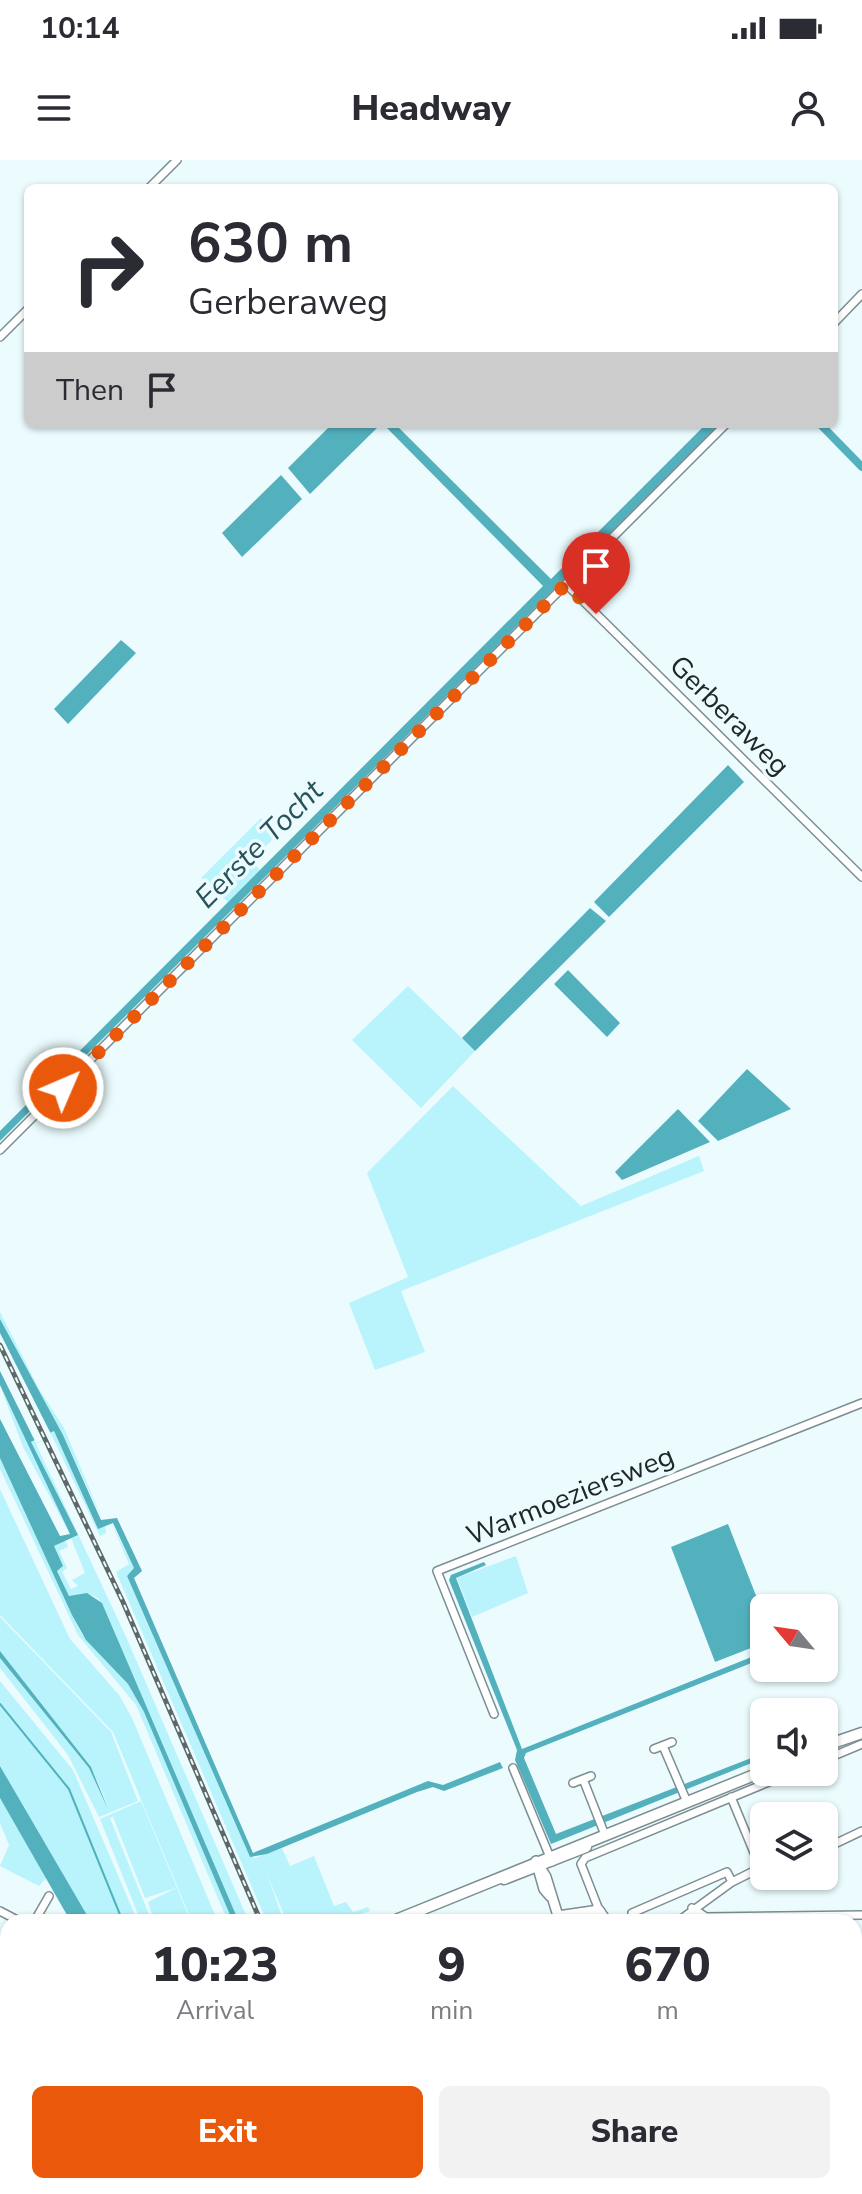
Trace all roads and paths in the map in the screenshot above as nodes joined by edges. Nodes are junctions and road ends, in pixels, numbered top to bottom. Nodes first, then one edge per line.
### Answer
1 (177, 160) edge
2 (153, 184) edge
3 (862, 294) edge
4 (24, 313) edge
5 (838, 319) edge
6 (0, 337) edge
7 (722, 428) edge
8 (566, 584) junction
9 (862, 877) edge
10 (0, 1150) edge
11 (862, 1403) edge
12 (494, 1714) dead end
13 (860, 1732) edge
14 (838, 1741) edge
15 (672, 1742) dead end
16 (862, 1744) edge
17 (663, 1746) junction
18 (654, 1749) dead end
19 (838, 1754) edge
20 (513, 1768) dead end
21 (750, 1775) edge
22 (573, 1783) dead end
23 (758, 1786) edge
24 (683, 1793) junction
25 (731, 1797) junction
26 (601, 1825) junction
27 (862, 1831) edge
28 (750, 1840) edge
29 (838, 1842) edge
30 (543, 1863) junction
31 (750, 1873) edge
32 (732, 1882) junction
33 (49, 1896) dead end
34 (692, 1908) junction
35 (599, 1910) junction
36 (39, 1914) edge
37 (411, 1914) edge
38 (557, 1914) edge
39 (581, 1914) edge
40 (602, 1914) edge
41 (632, 1914) edge
42 (686, 1914) edge
43 (699, 1914) edge

1 - 2 street
3 - 5 street
4 - 6 street
7 - 8 street
8 - 9 street, Gerberaweg
8 - 10 street
11 - 12 street, Warmoeziersweg
13 - 14 main road
15 - 17 street
16 - 19 street
17 - 18 street
17 - 24 street
20 - 30 street
21 - 24 main road
22 - 26 street
23 - 25 street
24 - 26 main road
25 - 28 street
25 - 35 street
26 - 30 main road
27 - 29 street
30 - 37 main road
30 - 38 street
31 - 32 street
32 - 34 street
32 - 41 street
33 - 36 street
34 - 42 street
34 - 43 street
35 - 39 street
35 - 40 street

